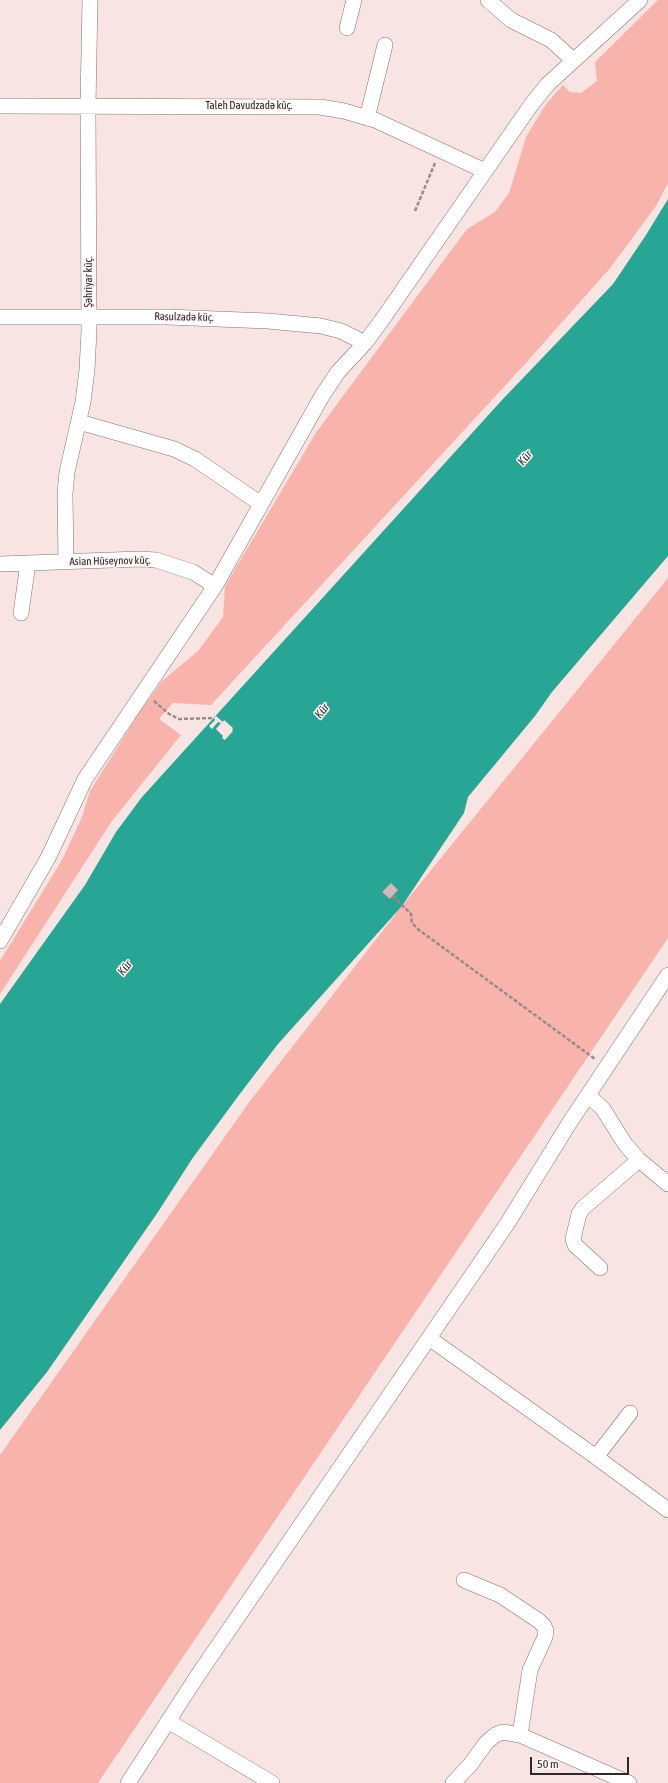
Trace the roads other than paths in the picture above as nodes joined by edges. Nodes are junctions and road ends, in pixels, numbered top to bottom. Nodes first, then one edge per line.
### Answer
1 (90, 0) edge
2 (354, 0) edge
3 (488, 0) edge
4 (640, 0) edge
5 (346, 28) dead end
6 (385, 45) dead end
7 (573, 60) junction
8 (0, 106) edge
9 (88, 106) junction
10 (367, 118) junction
11 (485, 171) junction
12 (0, 317) edge
13 (90, 317) junction
14 (365, 343) junction
15 (79, 422) junction
16 (260, 504) junction
17 (66, 562) junction
18 (28, 563) junction
19 (0, 564) edge
20 (214, 586) junction
21 (21, 614) dead end
22 (0, 941) edge
23 (668, 975) edge
24 (588, 1095) junction
25 (639, 1160) junction
26 (668, 1184) edge
27 (600, 1268) dead end
28 (429, 1338) junction
29 (630, 1413) dead end
30 (596, 1457) junction
31 (668, 1510) edge
32 (464, 1580) dead end
33 (168, 1721) junction
34 (520, 1735) junction
35 (128, 1783) edge
36 (272, 1783) edge
37 (453, 1783) edge
38 (630, 1783) edge

1 - 9 street, Şəhriyar küç.
2 - 5 street
3 - 7 street
4 - 7 street
6 - 10 street
7 - 11 street
8 - 9 street, Taleh Davudzadə küç.
9 - 10 street, Taleh Davudzadə küç.
9 - 13 street, Şəhriyar küç.
10 - 11 street, Taleh Davudzadə küç.
11 - 14 street
12 - 13 street, Rəsulzadə küç.
13 - 14 street, Rəsulzadə küç.
13 - 15 street, Şəhriyar küç.
14 - 16 street
15 - 16 street
15 - 17 street, Şəhriyar küç.
16 - 20 street
17 - 18 street, Asian Hüseynov küç.
17 - 20 street, Asian Hüseynov küç.
18 - 19 street, Asian Hüseynov küç.
18 - 21 street
20 - 22 street
23 - 24 street
24 - 25 street
24 - 28 street
25 - 26 street
25 - 27 street
28 - 30 street
28 - 33 street
29 - 30 street
30 - 31 street
32 - 34 street
33 - 35 street
33 - 36 street
34 - 37 street
34 - 38 street

